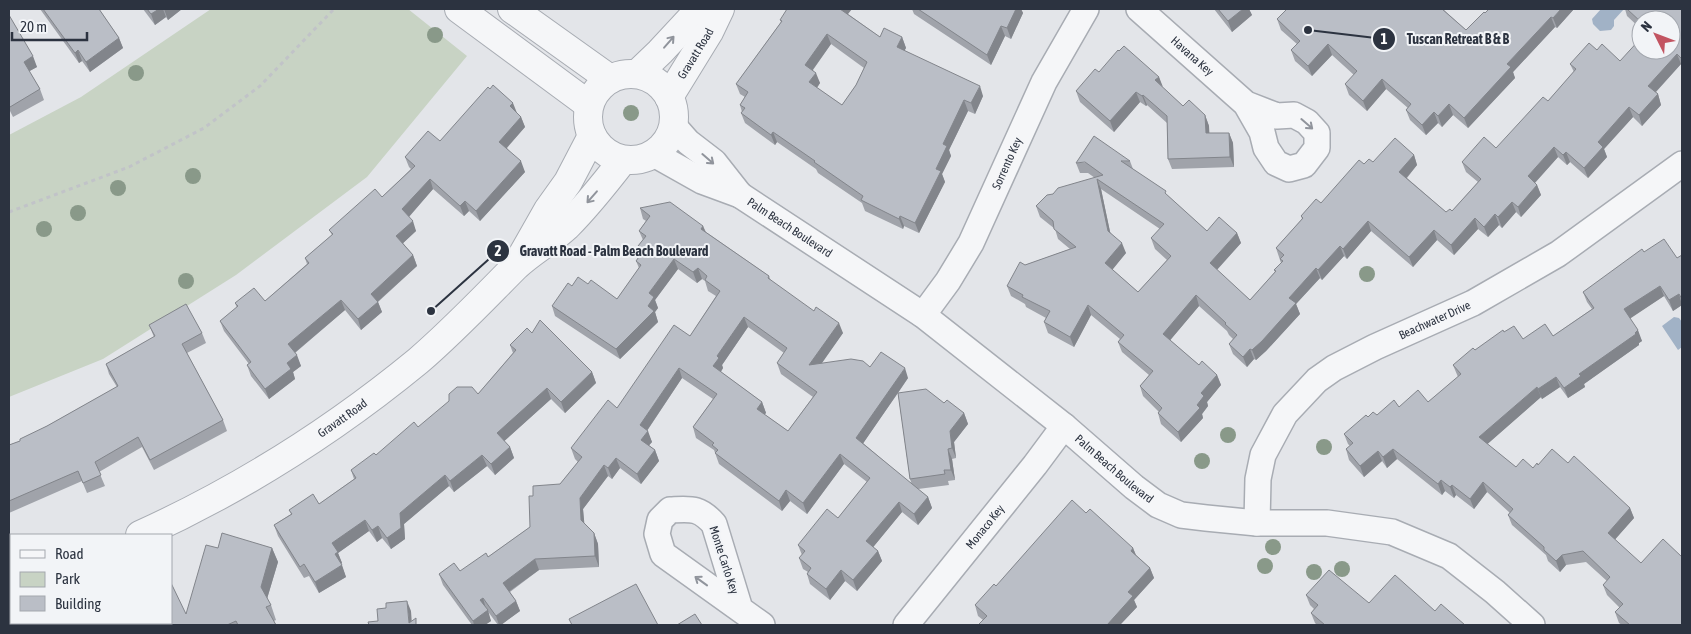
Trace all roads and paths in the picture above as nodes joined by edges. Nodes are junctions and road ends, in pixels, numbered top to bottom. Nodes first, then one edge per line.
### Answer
1 (334, 9) edge
2 (459, 9) edge
3 (512, 9) edge
4 (700, 9) edge
5 (720, 9) edge
6 (1086, 9) edge
7 (1139, 9) edge
8 (637, 74) junction
9 (610, 79) junction
10 (669, 97) junction
11 (1246, 104) dead end
12 (589, 105) junction
13 (673, 126) junction
14 (592, 136) junction
15 (654, 154) junction
16 (623, 160) junction
17 (1682, 164) edge
18 (740, 195) junction
19 (9, 212) edge
20 (518, 264) junction
21 (923, 315) junction
22 (1064, 426) junction
23 (1257, 522) junction
24 (142, 534) edge
25 (740, 609) dead end
26 (762, 625) edge
27 (906, 625) edge
28 (1532, 625) edge

1 - 19 path
2 - 12 street
3 - 9 street
8 -> 4 street, Gravatt Road
5 - 10 street, Gravatt Road
6 - 21 street, Sorrento Key
7 - 11 street, Havana Key
8 - 9 street
8 - 10 street
9 - 12 street
10 - 13 street
12 - 14 street
13 - 15 street
13 -> 18 street, Palm Beach Boulevard
14 - 16 street
14 - 20 street, Gravatt Road
15 - 16 street
15 - 18 street, Palm Beach Boulevard
16 -> 20 street, Gravatt Road
17 - 23 street, Beachwater Drive
18 - 21 street, Palm Beach Boulevard
20 - 24 street, Gravatt Road
21 - 22 street, Palm Beach Boulevard
22 - 23 street, Palm Beach Boulevard
22 - 27 street, Monaco Key
23 - 28 street, Palm Beach Boulevard
25 - 26 street, Monte Carlo Key

